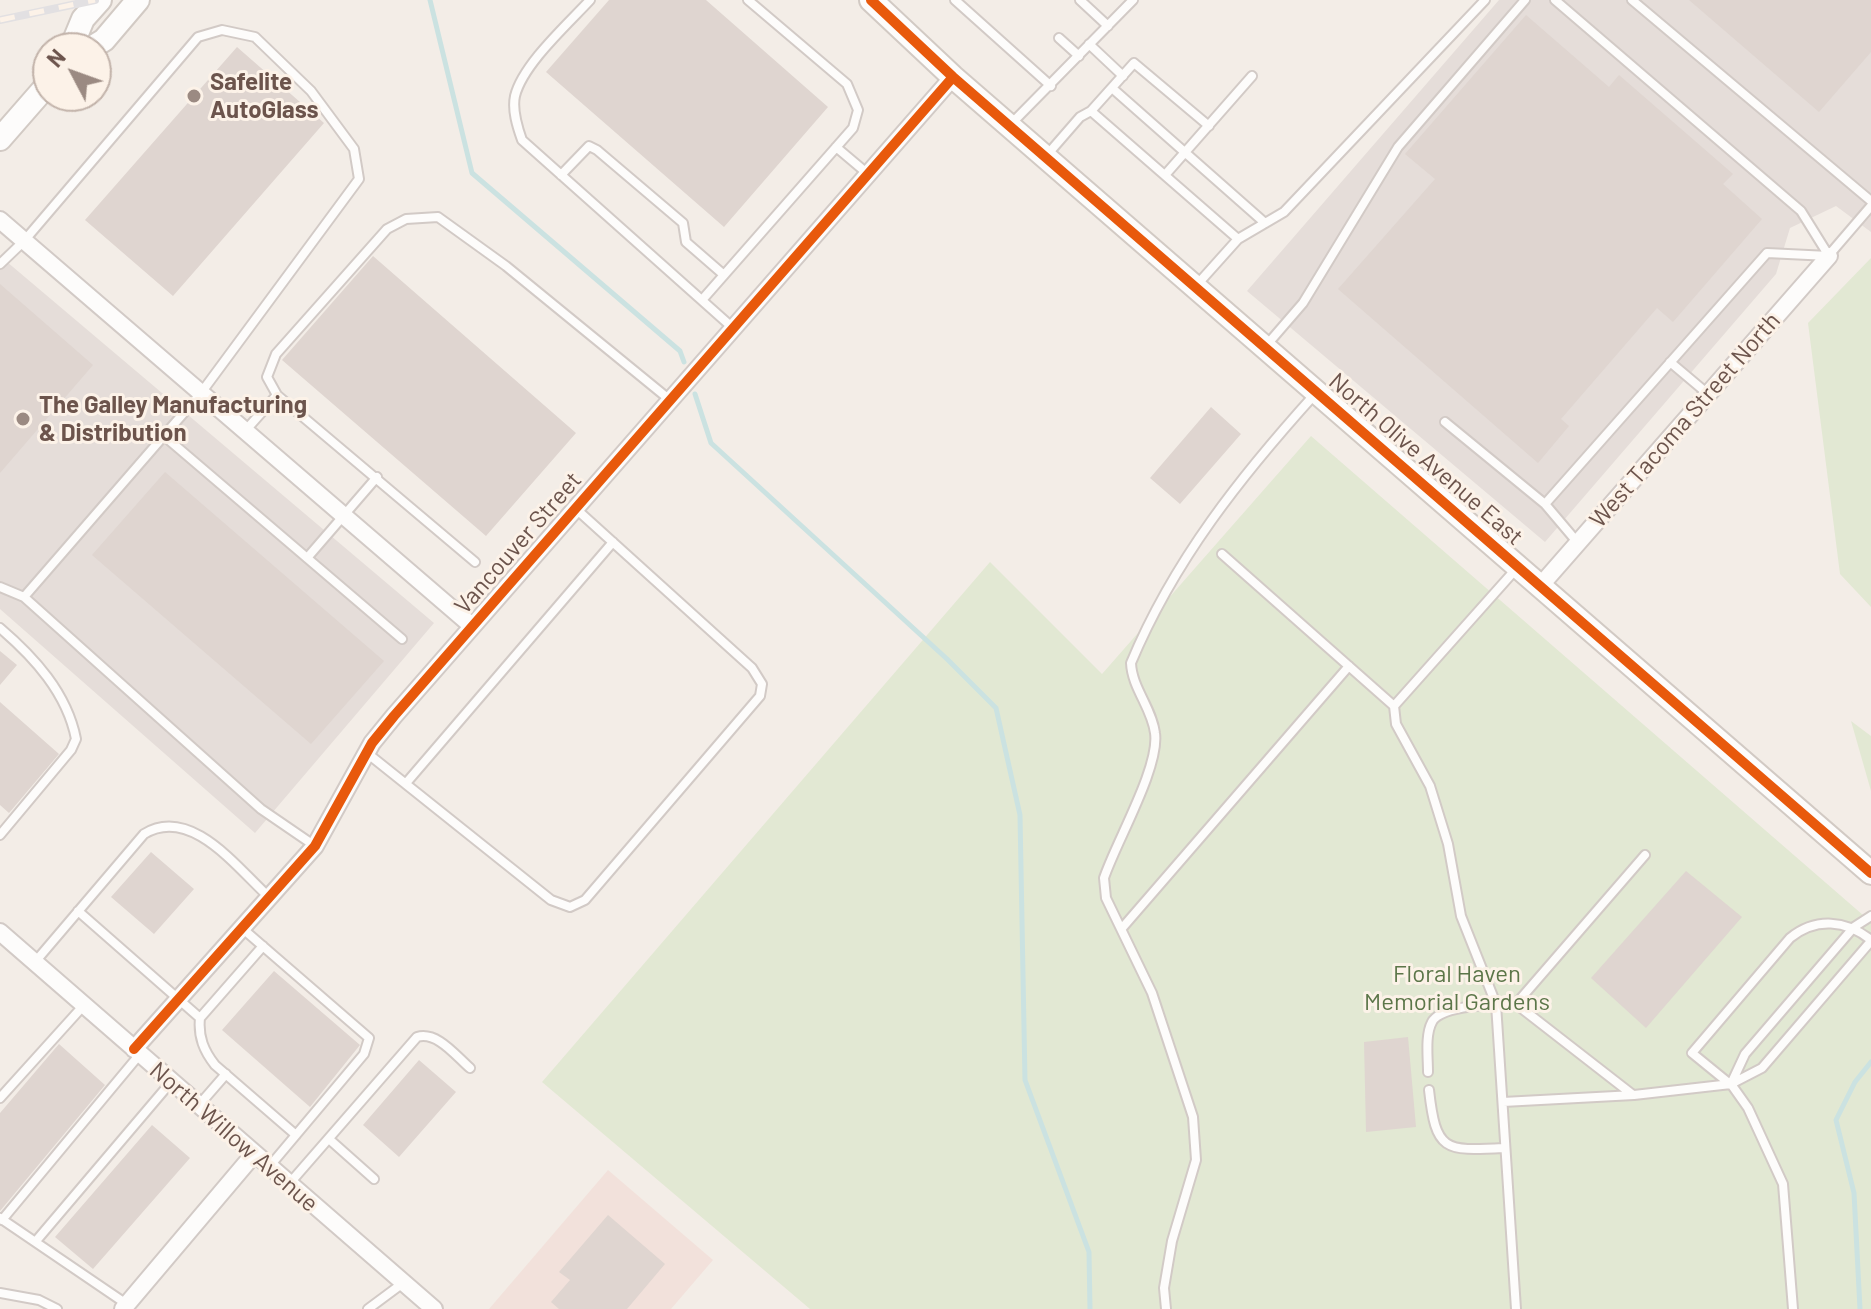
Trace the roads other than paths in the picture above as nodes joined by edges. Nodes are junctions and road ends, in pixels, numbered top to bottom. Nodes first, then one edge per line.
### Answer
1 (100, 0) edge
2 (138, 0) edge
3 (590, 0) edge
4 (748, 0) edge
5 (851, 0) edge
6 (871, 0) edge
7 (955, 0) edge
8 (1080, 0) edge
9 (1133, 0) edge
10 (1485, 0) edge
11 (1525, 0) edge
12 (1555, 0) edge
13 (1632, 0) edge
14 (1108, 26) junction
15 (78, 32) edge
16 (111, 32) edge
17 (1059, 38) dead end
18 (1089, 44) junction
19 (1079, 56) junction
20 (1123, 76) junction
21 (1252, 76) dead end
22 (953, 77) junction
23 (1051, 86) junction
24 (1112, 88) junction
25 (32, 102) edge
26 (1091, 111) junction
27 (1009, 126) junction
28 (1209, 126) junction
29 (0, 139) edge
30 (836, 147) junction
31 (1184, 153) junction
32 (1045, 157) junction
33 (868, 174) junction
34 (561, 175) junction
35 (1165, 175) junction
36 (1871, 204) edge
37 (0, 220) edge
38 (1265, 223) junction
39 (1238, 239) junction
40 (24, 241) junction
41 (1829, 256) junction
42 (0, 264) edge
43 (724, 275) junction
44 (1195, 287) junction
45 (702, 300) junction
46 (733, 328) junction
47 (1265, 348) junction
48 (1670, 362) junction
49 (1316, 392) junction
50 (201, 393) junction
51 (1708, 394) junction
52 (277, 395) junction
53 (670, 400) junction
54 (1445, 422) dead end
55 (245, 431) junction
56 (163, 435) junction
57 (377, 477) junction
58 (1545, 504) junction
59 (575, 508) junction
60 (343, 515) junction
61 (613, 542) junction
62 (1578, 543) junction
63 (1222, 554) dead end
64 (307, 558) junction
65 (475, 562) dead end
66 (1519, 565) junction
67 (1541, 585) junction
68 (0, 587) edge
69 (24, 597) junction
70 (472, 626) junction
71 (0, 628) edge
72 (402, 639) dead end
73 (1349, 666) junction
74 (1394, 706) junction
75 (367, 753) junction
76 (407, 782) junction
77 (0, 835) edge
78 (315, 846) junction
79 (1645, 855) dead end
80 (1871, 873) edge
81 (271, 898) junction
82 (78, 911) junction
83 (1871, 916) edge
84 (1123, 927) junction
85 (1854, 927) junction
86 (243, 929) junction
87 (0, 932) edge
88 (1871, 941) edge
89 (263, 946) junction
90 (35, 962) junction
91 (179, 999) junction
92 (1496, 1004) junction
93 (1516, 1004) junction
94 (84, 1005) junction
95 (200, 1018) junction
96 (137, 1052) junction
97 (470, 1068) dead end
98 (1428, 1072) dead end
99 (226, 1074) junction
100 (171, 1082) junction
101 (1731, 1084) junction
102 (1429, 1090) dead end
103 (1634, 1095) junction
104 (0, 1098) edge
105 (1503, 1102) junction
106 (198, 1106) junction
107 (296, 1135) junction
108 (329, 1139) junction
109 (1505, 1148) junction
110 (254, 1154) junction
111 (269, 1167) junction
112 (374, 1179) dead end
113 (289, 1184) junction
114 (1, 1219) edge
115 (36, 1241) junction
116 (403, 1283) junction
117 (0, 1293) edge
118 (124, 1306) edge
119 (57, 1309) edge
120 (368, 1309) edge
121 (434, 1309) edge
122 (1166, 1309) edge
123 (1516, 1309) edge
124 (1793, 1309) edge

1 - 15 street
2 - 16 street
3 - 34 lane
4 - 30 lane
5 - 22 street, North Olive Avenue East
6 - 22 street, North Olive Avenue East
7 - 23 lane
8 - 14 lane
9 - 14 lane
10 - 38 lane
11 - 47 lane
12 - 41 lane
13 - 36 lane
14 - 18 lane
17 - 19 lane
18 - 19 lane
18 - 20 lane
19 - 23 lane
20 - 24 lane
20 - 28 lane
21 - 28 lane
22 - 27 street, North Olive Avenue East
22 - 33 street, Vancouver Street
23 - 27 lane
24 - 26 lane
24 - 31 lane
25 - 29 street
26 - 32 lane
26 - 35 lane
27 - 32 street, North Olive Avenue East
28 - 31 lane
30 - 33 lane
30 - 43 lane
31 - 35 lane
31 - 38 lane
32 - 44 street, North Olive Avenue East
33 - 46 street, Vancouver Street
34 - 43 lane
34 - 45 lane
35 - 39 lane
36 - 41 lane
37 - 40 street
38 - 39 lane
39 - 44 lane
40 - 42 lane
40 - 50 street
40 - 50 lane
41 - 48 lane
41 - 51 street, West Tacoma Street North
43 - 45 lane
44 - 47 street, North Olive Avenue East
45 - 46 lane
46 - 53 street, Vancouver Street
47 - 49 street, North Olive Avenue East
48 - 51 lane
48 - 58 lane
49 - 66 street, North Olive Avenue East
49 - 84 lane
50 - 55 street
50 - 56 lane
51 - 62 street, West Tacoma Street North
52 - 53 lane
52 - 55 lane
52 - 57 lane
53 - 59 street, Vancouver Street
54 - 58 lane
55 - 60 street
56 - 64 lane
56 - 69 lane
57 - 60 lane
57 - 65 lane
58 - 62 lane
59 - 61 lane
59 - 70 street, Vancouver Street
60 - 64 lane
60 - 70 street
61 - 76 lane
61 - 76 lane
62 - 67 street, West Tacoma Street North
63 - 73 lane
64 - 72 lane
66 - 67 street, North Olive Avenue East
66 - 74 lane
67 - 80 street, North Olive Avenue East
68 - 69 lane
69 - 78 lane
70 - 75 street, Vancouver Street
71 - 77 lane
73 - 74 lane
73 - 84 lane
74 - 92 lane
75 - 76 lane
75 - 78 street, Vancouver Street
78 - 81 street, Vancouver Street
79 - 93 lane
81 - 82 lane
81 - 86 street, Vancouver Street
82 - 90 lane
82 - 91 lane
83 - 85 lane
84 - 122 lane
85 - 88 lane
85 - 101 lane
85 - 101 lane
86 - 89 lane
86 - 91 street, Vancouver Street
87 - 90 street, North Willow Avenue
88 - 101 lane
89 - 95 lane
89 - 107 lane
90 - 94 street, North Willow Avenue
91 - 95 lane
91 - 96 street, Vancouver Street
92 - 93 lane
92 - 98 lane
92 - 105 lane
93 - 103 lane
94 - 96 street, North Willow Avenue
94 - 104 lane
95 - 99 lane
96 - 100 street, North Willow Avenue
96 - 114 lane
97 - 108 lane
99 - 106 lane
99 - 107 lane
100 - 106 street, North Willow Avenue
100 - 115 lane
101 - 103 lane
101 - 124 lane
102 - 109 lane
103 - 105 lane
105 - 109 lane
106 - 110 street, North Willow Avenue
107 - 111 lane
108 - 112 lane
108 - 113 lane
109 - 123 lane
110 - 111 street, North Willow Avenue
110 - 118 street
111 - 113 street, North Willow Avenue
113 - 116 street, North Willow Avenue
114 - 115 lane
115 - 118 lane
116 - 120 lane
116 - 121 street, North Willow Avenue
117 - 119 lane

